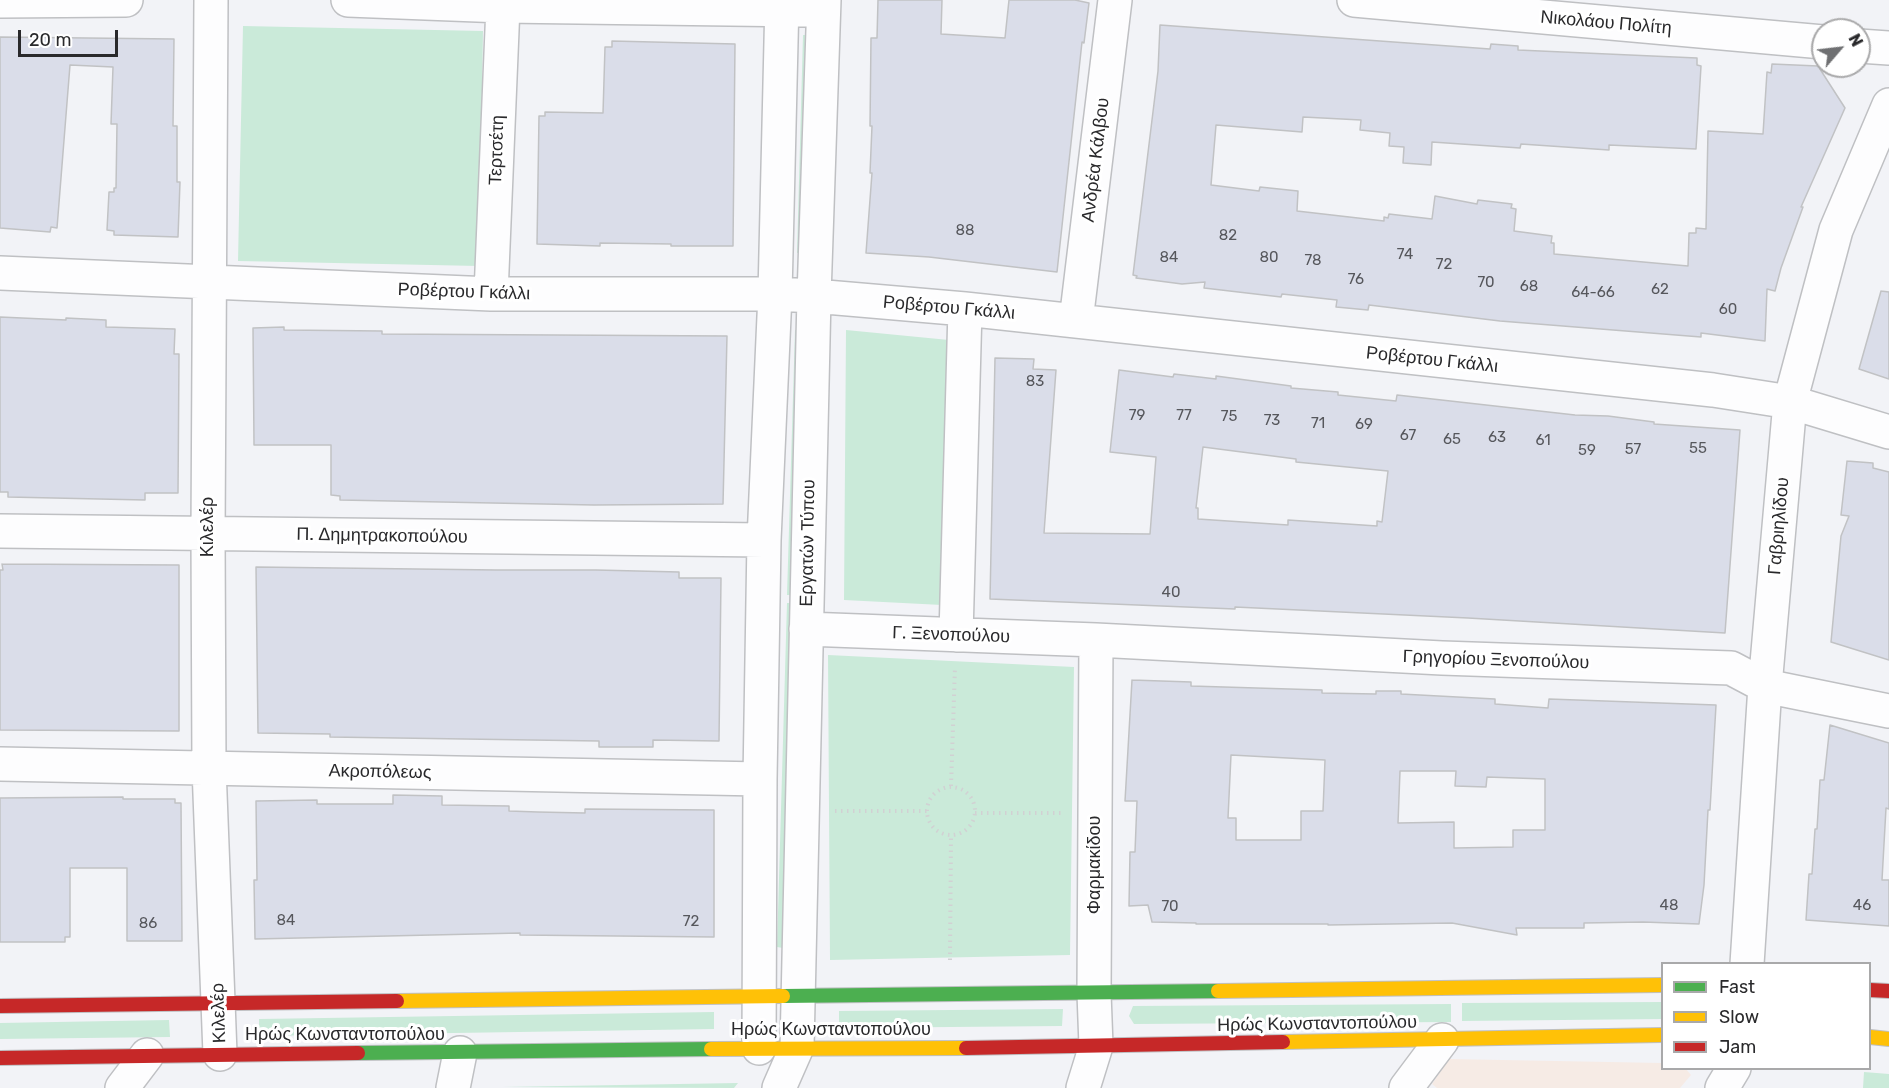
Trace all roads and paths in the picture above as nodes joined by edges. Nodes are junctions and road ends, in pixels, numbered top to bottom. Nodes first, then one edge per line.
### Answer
1 (126, 0) edge
2 (211, 0) edge
3 (348, 0) edge
4 (1115, 0) edge
5 (1354, 0) edge
6 (0, 1) edge
7 (782, 4) edge
8 (824, 5) edge
9 (503, 6) junction
10 (1811, 41) edge
11 (1871, 47) edge
12 (1889, 48) edge
13 (1889, 105) edge
14 (0, 273) edge
15 (209, 282) junction
16 (491, 294) junction
17 (775, 294) junction
18 (814, 296) junction
19 (964, 309) junction
20 (1076, 321) junction
21 (1790, 402) junction
22 (1889, 432) edge
23 (0, 531) edge
24 (208, 535) junction
25 (765, 540) junction
26 (806, 629) junction
27 (956, 634) junction
28 (1096, 640) junction
29 (1765, 686) junction
30 (1889, 711) edge
31 (0, 764) edge
32 (209, 768) junction
33 (760, 779) junction
34 (951, 786) junction
35 (802, 811) junction
36 (927, 811) junction
37 (975, 813) junction
38 (1095, 813) junction
39 (951, 835) junction
40 (1747, 962) edge
41 (1661, 986) edge
42 (1871, 990) edge
43 (1889, 991) edge
44 (1094, 993) junction
45 (949, 994) junction
46 (797, 996) junction
47 (760, 997) junction
48 (219, 1003) junction
49 (0, 1006) edge
50 (1661, 1035) edge
51 (1871, 1037) edge
52 (1889, 1039) edge
53 (1442, 1040) junction
54 (1096, 1046) junction
55 (797, 1047) junction
56 (759, 1048) junction
57 (460, 1053) junction
58 (220, 1054) junction
59 (147, 1055) junction
60 (0, 1058) edge
61 (1733, 1070) edge
62 (781, 1085) edge
63 (122, 1088) edge
64 (453, 1088) edge
65 (1083, 1088) edge
66 (1406, 1088) edge
67 (1722, 1088) edge

1 - 6 street
2 - 15 street, Κιλελέρ
3 - 9 street
4 - 20 street, Ανδρέα Κάλβου
5 - 10 street, Νικολάου Πολίτη
7 - 8 street
7 - 9 street
7 - 17 street
8 - 18 street, Εργατών Τύπου
9 - 16 street, Τερτσέτη
11 - 12 street
13 - 21 street, Γαβριηλίδου
14 - 15 street, Ροβέρτου Γκάλλι
15 - 16 street, Ροβέρτου Γκάλλι
15 - 24 street, Κιλελέρ
16 - 17 street, Ροβέρτου Γκάλλι
17 - 18 street, Ροβέρτου Γκάλλι
17 - 25 street
18 - 19 street, Ροβέρτου Γκάλλι
18 - 26 street, Εργατών Τύπου
19 - 20 street, Ροβέρτου Γκάλλι
19 - 27 street
20 - 21 street, Ροβέρτου Γκάλλι
21 - 22 street, Ροβέρτου Γκάλλι
21 - 29 street, Γαβριηλίδου
23 - 24 street, Π. Δημητρακοπούλου
24 - 25 street, Π. Δημητρακοπούλου
24 - 32 street, Κιλελέρ
25 - 33 street
26 - 27 street, Γ. Ξενοπούλου
26 - 35 street, Εργατών Τύπου
27 - 28 street, Γ. Ξενοπούλου
27 - 34 path
28 - 29 street, Γρηγορίου Ξενοπούλου
28 - 38 street, Φαρμακίδου
29 - 30 street, Γρηγορίου Ξενοπούλου
29 - 40 street, Γαβριηλίδου
31 - 32 street, Ακροπόλεως
32 - 33 street, Ακροπόλεως
32 - 48 street, Κιλελέρ
33 - 47 street
34 - 36 path
34 - 37 path
35 - 36 path
35 - 46 street, Εργατών Τύπου
36 - 39 path
37 - 38 path
37 - 39 path
38 - 44 street, Φαρμακίδου
39 - 45 path
41 - 44 street, Ηρώς Κωνσταντοπούλου
42 - 43 street
44 - 45 street, Ηρώς Κωνσταντοπούλου
44 - 54 street, Φαρμακίδου
45 - 46 street, Ηρώς Κωνσταντοπούλου
46 - 47 street, Ηρώς Κωνσταντοπούλου
46 - 55 street, Εργατών Τύπου
47 - 48 street, Ηρώς Κωνσταντοπούλου
47 - 56 street
48 - 49 street, Ηρώς Κωνσταντοπούλου
48 - 58 street, Κιλελέρ
50 - 53 street, Ηρώς Κωνσταντοπούλου
51 - 52 street
53 - 54 street, Ηρώς Κωνσταντοπούλου
53 - 66 street
54 - 55 street, Ηρώς Κωνσταντοπούλου
54 - 65 street, Φαρμακίδου
55 - 56 street, Ηρώς Κωνσταντοπούλου
55 - 62 street, Εργατών Τύπου
56 - 57 street, Ηρώς Κωνσταντοπούλου
57 - 58 street, Ηρώς Κωνσταντοπούλου
57 - 64 street
58 - 59 street, Ηρώς Κωνσταντοπούλου
59 - 60 street, Ηρώς Κωνσταντοπούλου
59 - 63 street
61 - 67 street

